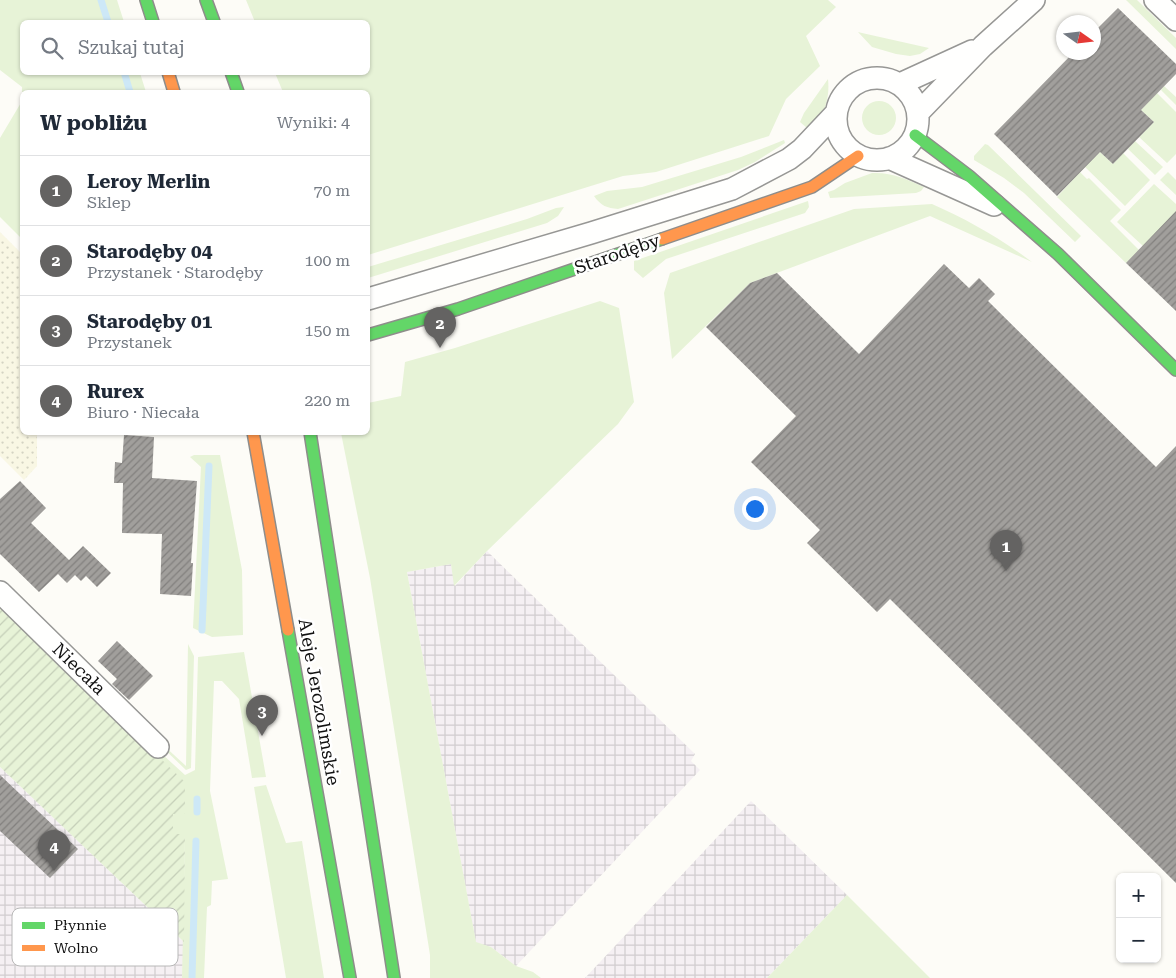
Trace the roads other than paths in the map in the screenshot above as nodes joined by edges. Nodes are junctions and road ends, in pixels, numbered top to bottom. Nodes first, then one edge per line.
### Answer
1 (146, 0) edge
2 (206, 0) edge
3 (1034, 0) edge
4 (1155, 0) edge
5 (152, 20) edge
6 (213, 20) edge
7 (1176, 20) edge
8 (983, 46) junction
9 (169, 75) edge
10 (232, 75) edge
11 (900, 84) junction
12 (173, 90) edge
13 (237, 90) edge
14 (836, 113) junction
15 (918, 113) junction
16 (915, 135) junction
17 (858, 156) junction
18 (889, 158) junction
19 (1014, 214) junction
20 (370, 297) edge
21 (370, 334) edge
22 (1176, 370) edge
23 (254, 435) edge
24 (310, 435) edge
25 (0, 592) edge
26 (158, 747) dead end
27 (350, 978) edge
28 (394, 978) edge

1 - 5 main road
2 - 6 main road
3 - 8 street
4 - 7 street
8 - 11 street
8 - 15 street
9 - 12 main road
10 - 13 main road
11 - 14 street
11 - 15 street
14 - 17 street
14 - 20 street, Starodęby
15 - 16 street
16 - 18 street
16 - 19 main road
17 - 18 street
17 - 21 main road, Starodęby
18 - 19 street
19 - 22 main road
23 - 27 main road, Aleje Jerozolimskie
24 - 28 main road, Aleje Jerozolimskie
25 - 26 street, Niecała

